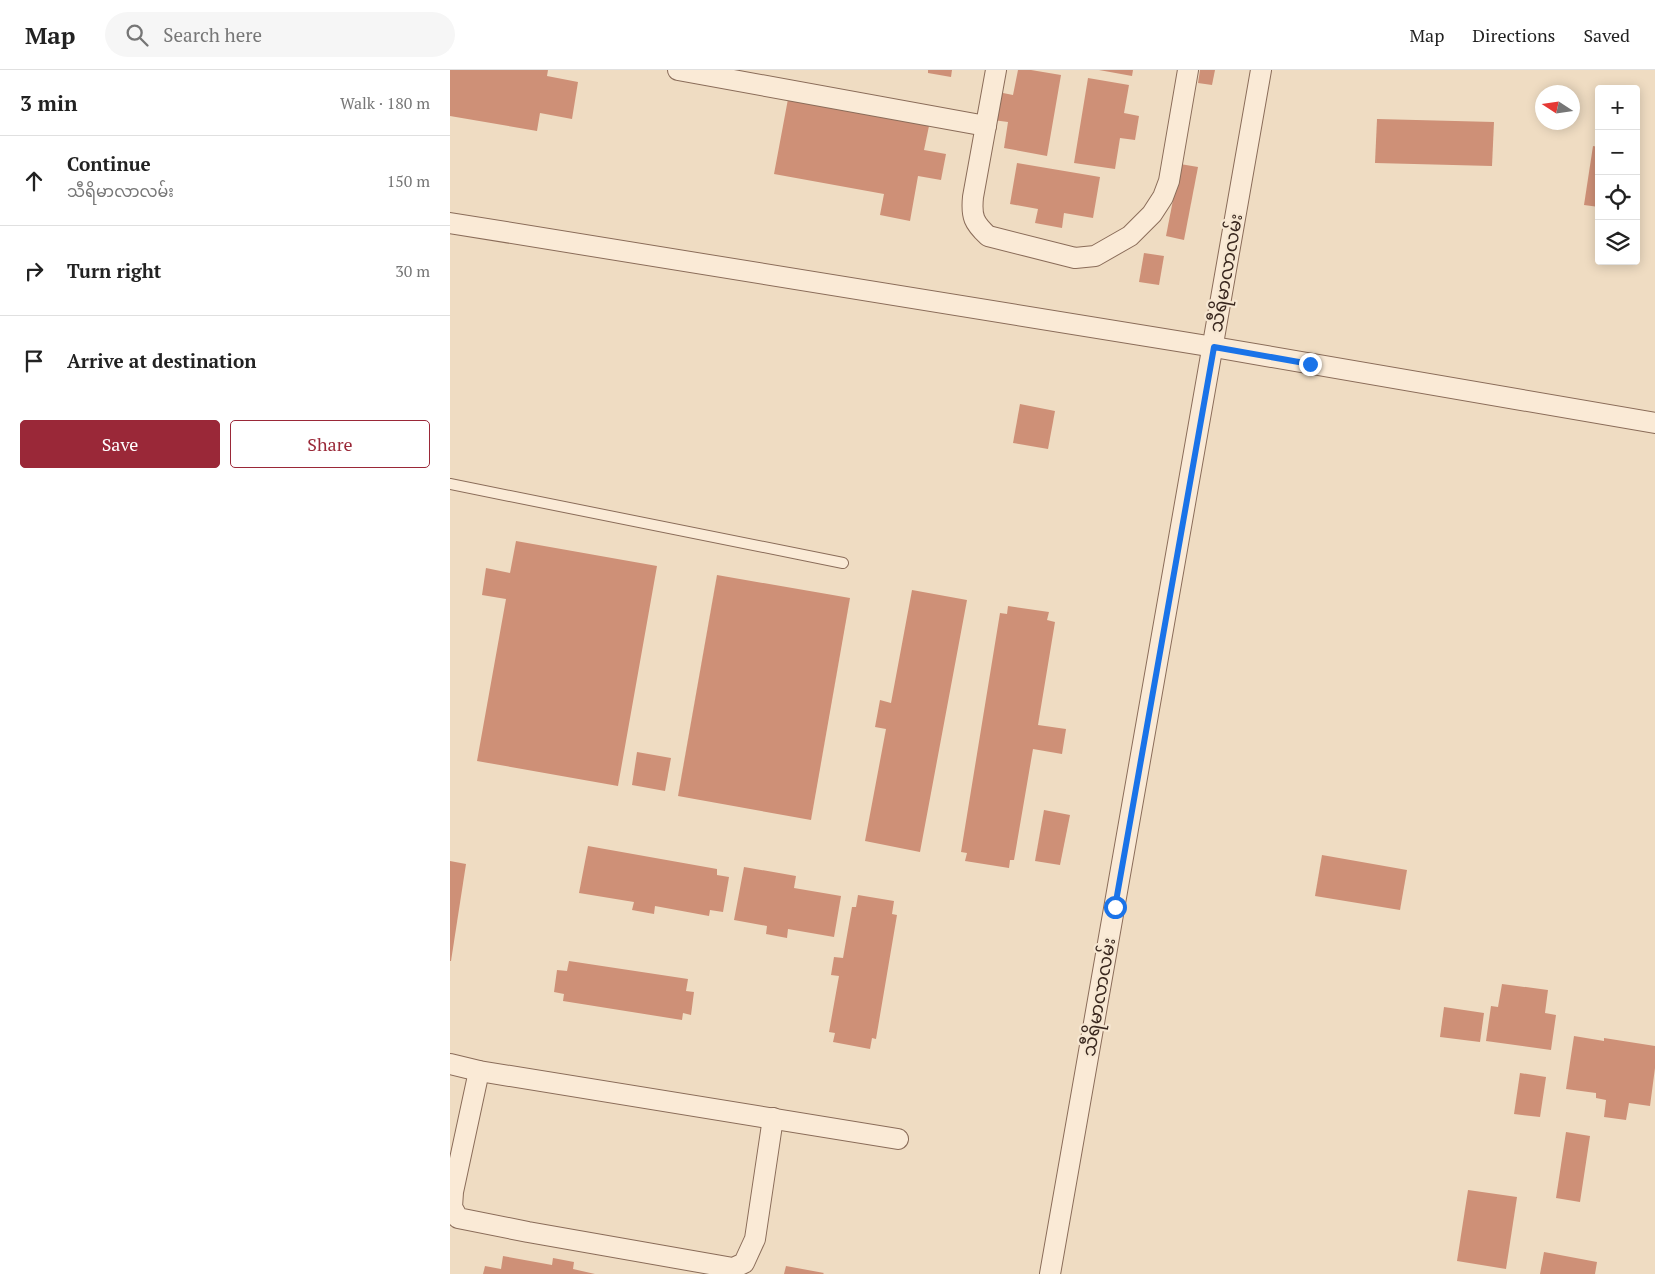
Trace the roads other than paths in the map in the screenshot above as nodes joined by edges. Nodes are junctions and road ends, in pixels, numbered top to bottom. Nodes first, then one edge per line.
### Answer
1 (678, 70) edge
2 (996, 70) edge
3 (1188, 70) edge
4 (1261, 70) edge
5 (986, 126) junction
6 (450, 223) edge
7 (1214, 347) junction
8 (1655, 423) edge
9 (450, 484) edge
10 (843, 563) dead end
11 (450, 1064) edge
12 (479, 1071) junction
13 (773, 1118) junction
14 (898, 1139) dead end
15 (1050, 1274) edge

1 - 5 street
2 - 5 street
3 - 5 street
4 - 7 street, သီရိမာလာလမ်း
6 - 7 street
7 - 8 street
7 - 15 street, သီရိမာလာလမ်း
9 - 10 lane
11 - 12 street
12 - 13 street
12 - 13 street
13 - 14 street

